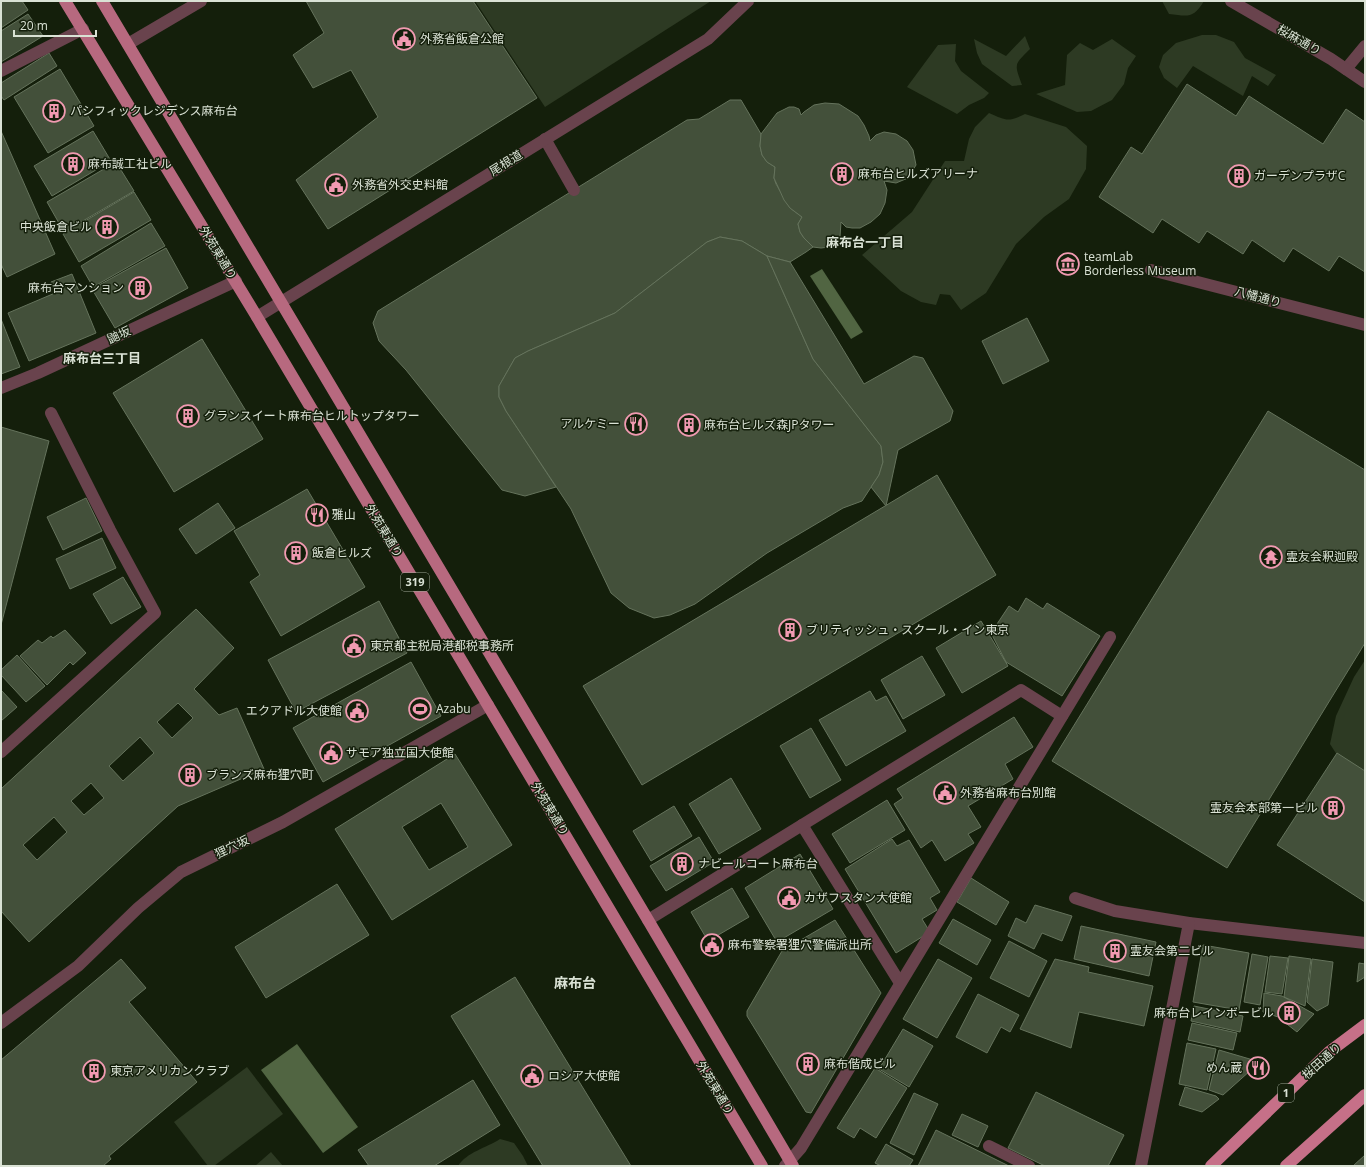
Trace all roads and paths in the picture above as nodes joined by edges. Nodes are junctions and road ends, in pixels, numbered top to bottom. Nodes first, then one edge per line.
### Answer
1 (65, 1) edge
2 (102, 1) edge
3 (201, 1) edge
4 (748, 1) edge
5 (1232, 1) edge
6 (83, 29) junction
7 (128, 44) junction
8 (1365, 46) edge
9 (1346, 69) junction
10 (1, 71) edge
11 (1365, 82) edge
12 (545, 139) junction
13 (574, 190) dead end
14 (1151, 270) dead end
15 (236, 281) junction
16 (282, 302) junction
17 (257, 317) junction
18 (1365, 325) edge
19 (1, 388) edge
20 (51, 413) dead end
21 (1110, 636) dead end
22 (488, 705) junction
23 (1062, 716) junction
24 (1, 752) edge
25 (802, 825) junction
26 (1075, 898) dead end
27 (648, 920) junction
28 (1189, 923) junction
29 (1365, 942) edge
30 (900, 983) junction
31 (1, 1023) edge
32 (1365, 1025) edge
33 (1365, 1095) edge
34 (989, 1146) dead end
35 (789, 1164) edge
36 (762, 1166) edge
37 (1029, 1166) edge
38 (1141, 1166) edge
39 (1211, 1166) edge
40 (1286, 1166) edge

1 - 6 main road, 外苑東通り / 319
2 - 7 main road, 319
3 - 7 street
4 - 12 street, 尾根道
5 - 9 street, 桜麻通り
6 - 10 street
6 - 15 main road, 外苑東通り / 319
7 - 16 main road, 319
8 - 9 street
9 - 11 street, 桜麻通り
12 - 13 street
12 - 16 street, 尾根道
14 - 18 street, 八幡通り
15 - 17 main road, 外苑東通り / 319
15 - 19 street, 鼬坂
16 - 17 street, 尾根道
16 - 27 main road, 319
17 - 22 main road, 外苑東通り / 319
20 - 24 street
21 - 23 street
22 - 31 street, 狸穴坂
22 - 36 main road, 外苑東通り / 319
23 - 25 street
23 - 30 street
25 - 27 street
25 - 30 street
26 - 28 street
27 - 35 main road, 319
28 - 29 street
28 - 38 street
30 - 35 street
32 - 39 highway, 桜田通り / 1
33 - 40 highway
34 - 37 street

